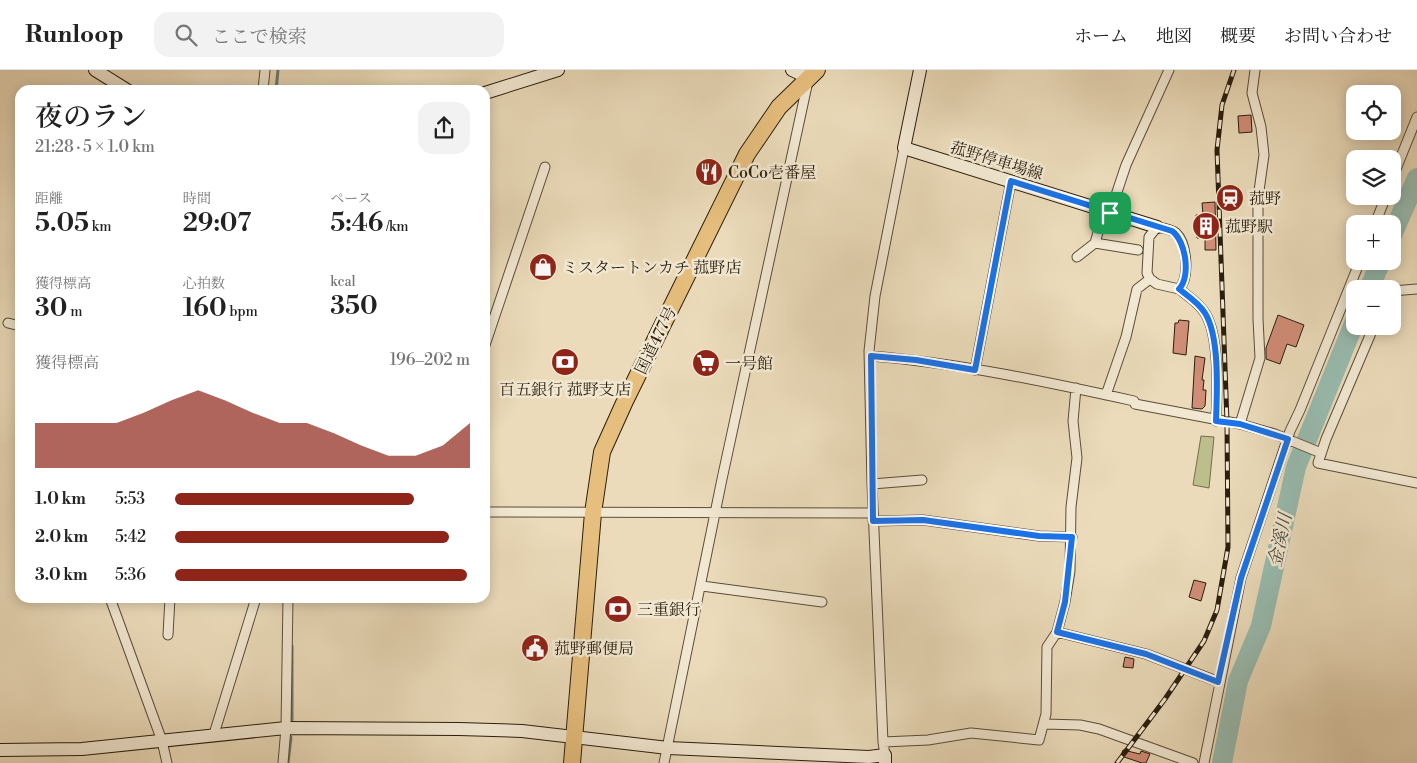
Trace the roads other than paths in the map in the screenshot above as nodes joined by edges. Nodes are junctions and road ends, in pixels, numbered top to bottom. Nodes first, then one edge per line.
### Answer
1 (95, 70) edge
2 (265, 70) edge
3 (558, 70) edge
4 (792, 70) edge
5 (920, 70) edge
6 (1169, 70) edge
7 (1255, 70) edge
8 (812, 73) edge
9 (119, 85) edge
10 (263, 85) edge
11 (490, 91) edge
12 (1417, 117) edge
13 (904, 148) junction
14 (1401, 157) edge
15 (544, 167) dead end
16 (1011, 181) junction
17 (1107, 212) junction
18 (1157, 227) junction
19 (1094, 243) junction
20 (1138, 250) dead end
21 (1077, 257) dead end
22 (1356, 270) edge
23 (1150, 279) junction
24 (1179, 289) junction
25 (1417, 289) edge
26 (1401, 290) edge
27 (8, 323) dead end
28 (15, 325) edge
29 (490, 331) edge
30 (1370, 335) edge
31 (871, 356) junction
32 (975, 370) junction
33 (1076, 388) junction
34 (1106, 395) junction
35 (1216, 421) junction
36 (1240, 424) junction
37 (1289, 439) junction
38 (1319, 452) junction
39 (922, 480) dead end
40 (1417, 482) edge
41 (872, 484) junction
42 (490, 512) edge
43 (593, 512) junction
44 (716, 512) junction
45 (873, 517) junction
46 (1072, 537) junction
47 (702, 586) junction
48 (822, 602) dead end
49 (112, 603) edge
50 (170, 603) edge
51 (254, 603) edge
52 (288, 603) edge
53 (1057, 632) junction
54 (168, 636) dead end
55 (1218, 682) junction
56 (1045, 724) junction
57 (286, 728) junction
58 (214, 734) junction
59 (574, 736) junction
60 (162, 741) junction
61 (668, 748) junction
62 (0, 750) edge
63 (884, 753) edge
64 (790, 758) edge
65 (167, 763) edge
66 (283, 763) edge
67 (572, 763) edge
68 (664, 763) edge
69 (1193, 763) edge
70 (1204, 763) edge

1 - 9 street
2 - 10 street
3 - 11 street
4 - 8 street
5 - 13 street
6 - 17 street
7 - 36 street
8 - 43 highway, 国道477号
8 - 44 street
12 - 14 street
13 - 16 street, 菰野停車場線
13 - 31 street
15 - 29 street
16 - 17 street, 菰野停車場線
16 - 32 street
17 - 18 street, 菰野停車場線
17 - 19 street
18 - 23 street
18 - 24 street
19 - 20 street
19 - 21 street
22 - 37 street
23 - 24 street
23 - 34 street
24 - 35 street
25 - 26 street
27 - 28 street
30 - 38 street
31 - 32 street
31 - 41 street
32 - 33 street
33 - 34 street
33 - 46 street
34 - 35 street
35 - 36 street
36 - 37 street
37 - 38 street
37 - 55 street
38 - 40 street
39 - 41 street
41 - 45 street
42 - 43 street
43 - 44 street
43 - 59 highway, 国道477号
44 - 45 street
44 - 47 street
45 - 46 street
45 - 63 street
46 - 53 street
47 - 48 street
47 - 61 street
49 - 60 street
50 - 54 street
51 - 58 street
52 - 57 street
53 - 55 street
53 - 56 street
55 - 70 street
56 - 63 street
56 - 69 street
57 - 58 street
57 - 59 street
57 - 66 street
58 - 60 street
59 - 61 street
59 - 67 highway, 国道477号
60 - 62 street
60 - 65 street
61 - 64 street
61 - 68 street
63 - 64 street

